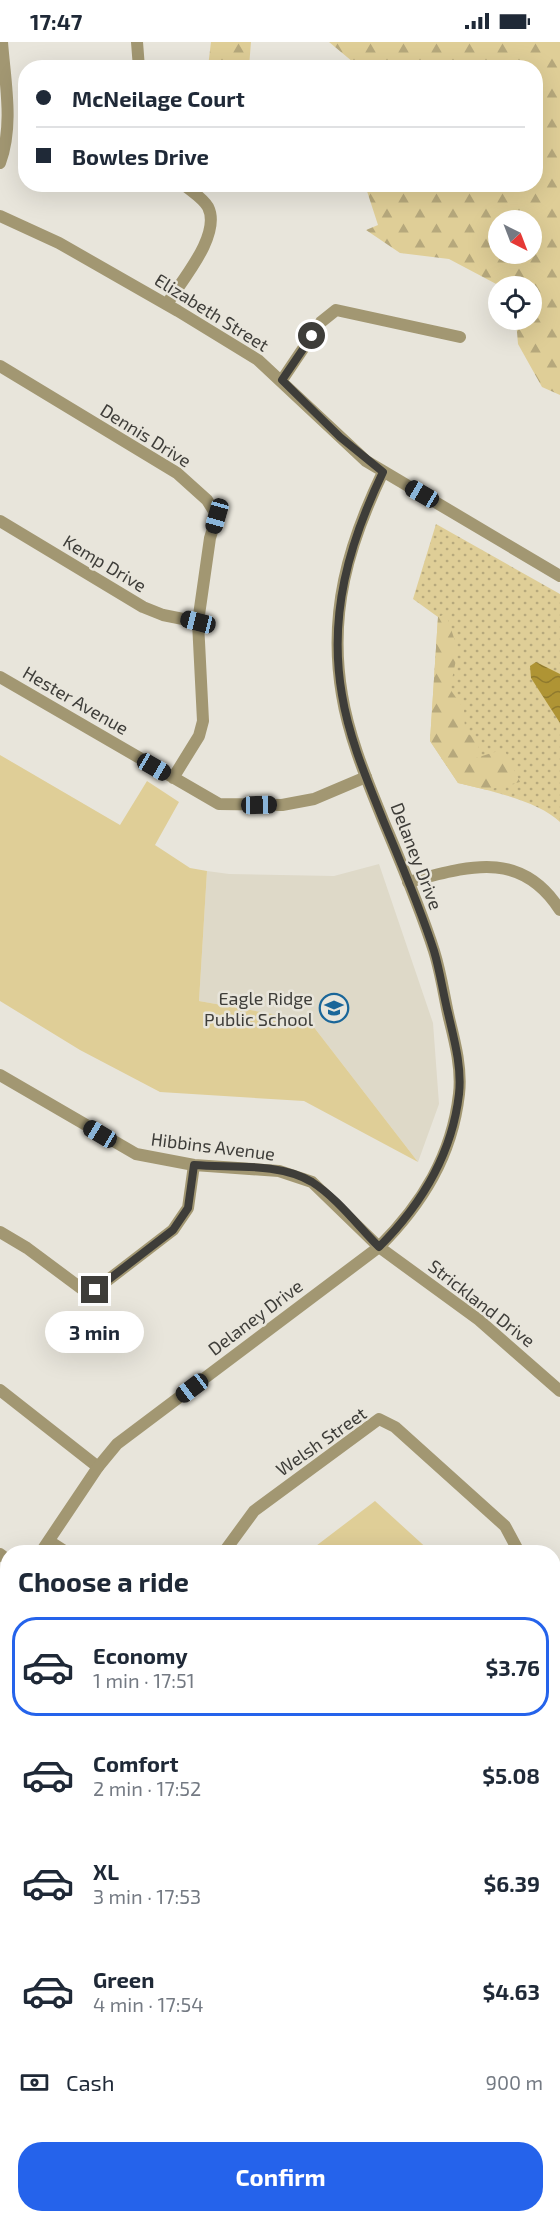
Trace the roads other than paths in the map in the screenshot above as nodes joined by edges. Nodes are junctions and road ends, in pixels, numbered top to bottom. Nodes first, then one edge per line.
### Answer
1 (2, 42) edge
2 (137, 42) edge
3 (138, 60) edge
4 (0, 163) edge
5 (192, 192) edge
6 (0, 216) edge
7 (167, 304) junction
8 (460, 337) dead end
9 (0, 366) edge
10 (282, 380) junction
11 (383, 472) junction
12 (0, 521) edge
13 (560, 576) edge
14 (198, 622) junction
15 (0, 677) edge
16 (366, 777) junction
17 (173, 778) junction
18 (408, 882) junction
19 (560, 910) edge
20 (0, 1075) edge
21 (194, 1165) junction
22 (0, 1232) edge
23 (379, 1247) junction
24 (0, 1390) edge
25 (560, 1391) edge
26 (98, 1467) junction
27 (49, 1541) junction
28 (46, 1545) edge
29 (55, 1545) edge
30 (229, 1545) edge
31 (515, 1545) edge

1 - 4 street
2 - 3 street
5 - 7 street
6 - 7 street, Elizabeth Street
7 - 10 street, Elizabeth Street
8 - 10 street
9 - 14 street, Dennis Drive
10 - 11 street, Elizabeth Street
11 - 13 street, Elizabeth Street
11 - 16 street, Delaney Drive
12 - 14 street, Kemp Drive
14 - 17 street, Dennis Drive
15 - 17 street, Hester Avenue
16 - 17 street, Hester Avenue
16 - 18 street, Delaney Drive
18 - 19 street
18 - 23 street, Delaney Drive
20 - 21 street, Hibbins Avenue
21 - 22 street
21 - 23 street, Hibbins Avenue
23 - 25 street, Strickland Drive
23 - 26 street, Delaney Drive
24 - 26 street
26 - 27 street, Delaney Drive
27 - 28 street, Delaney Drive
27 - 29 street
30 - 31 street, Welsh Street

